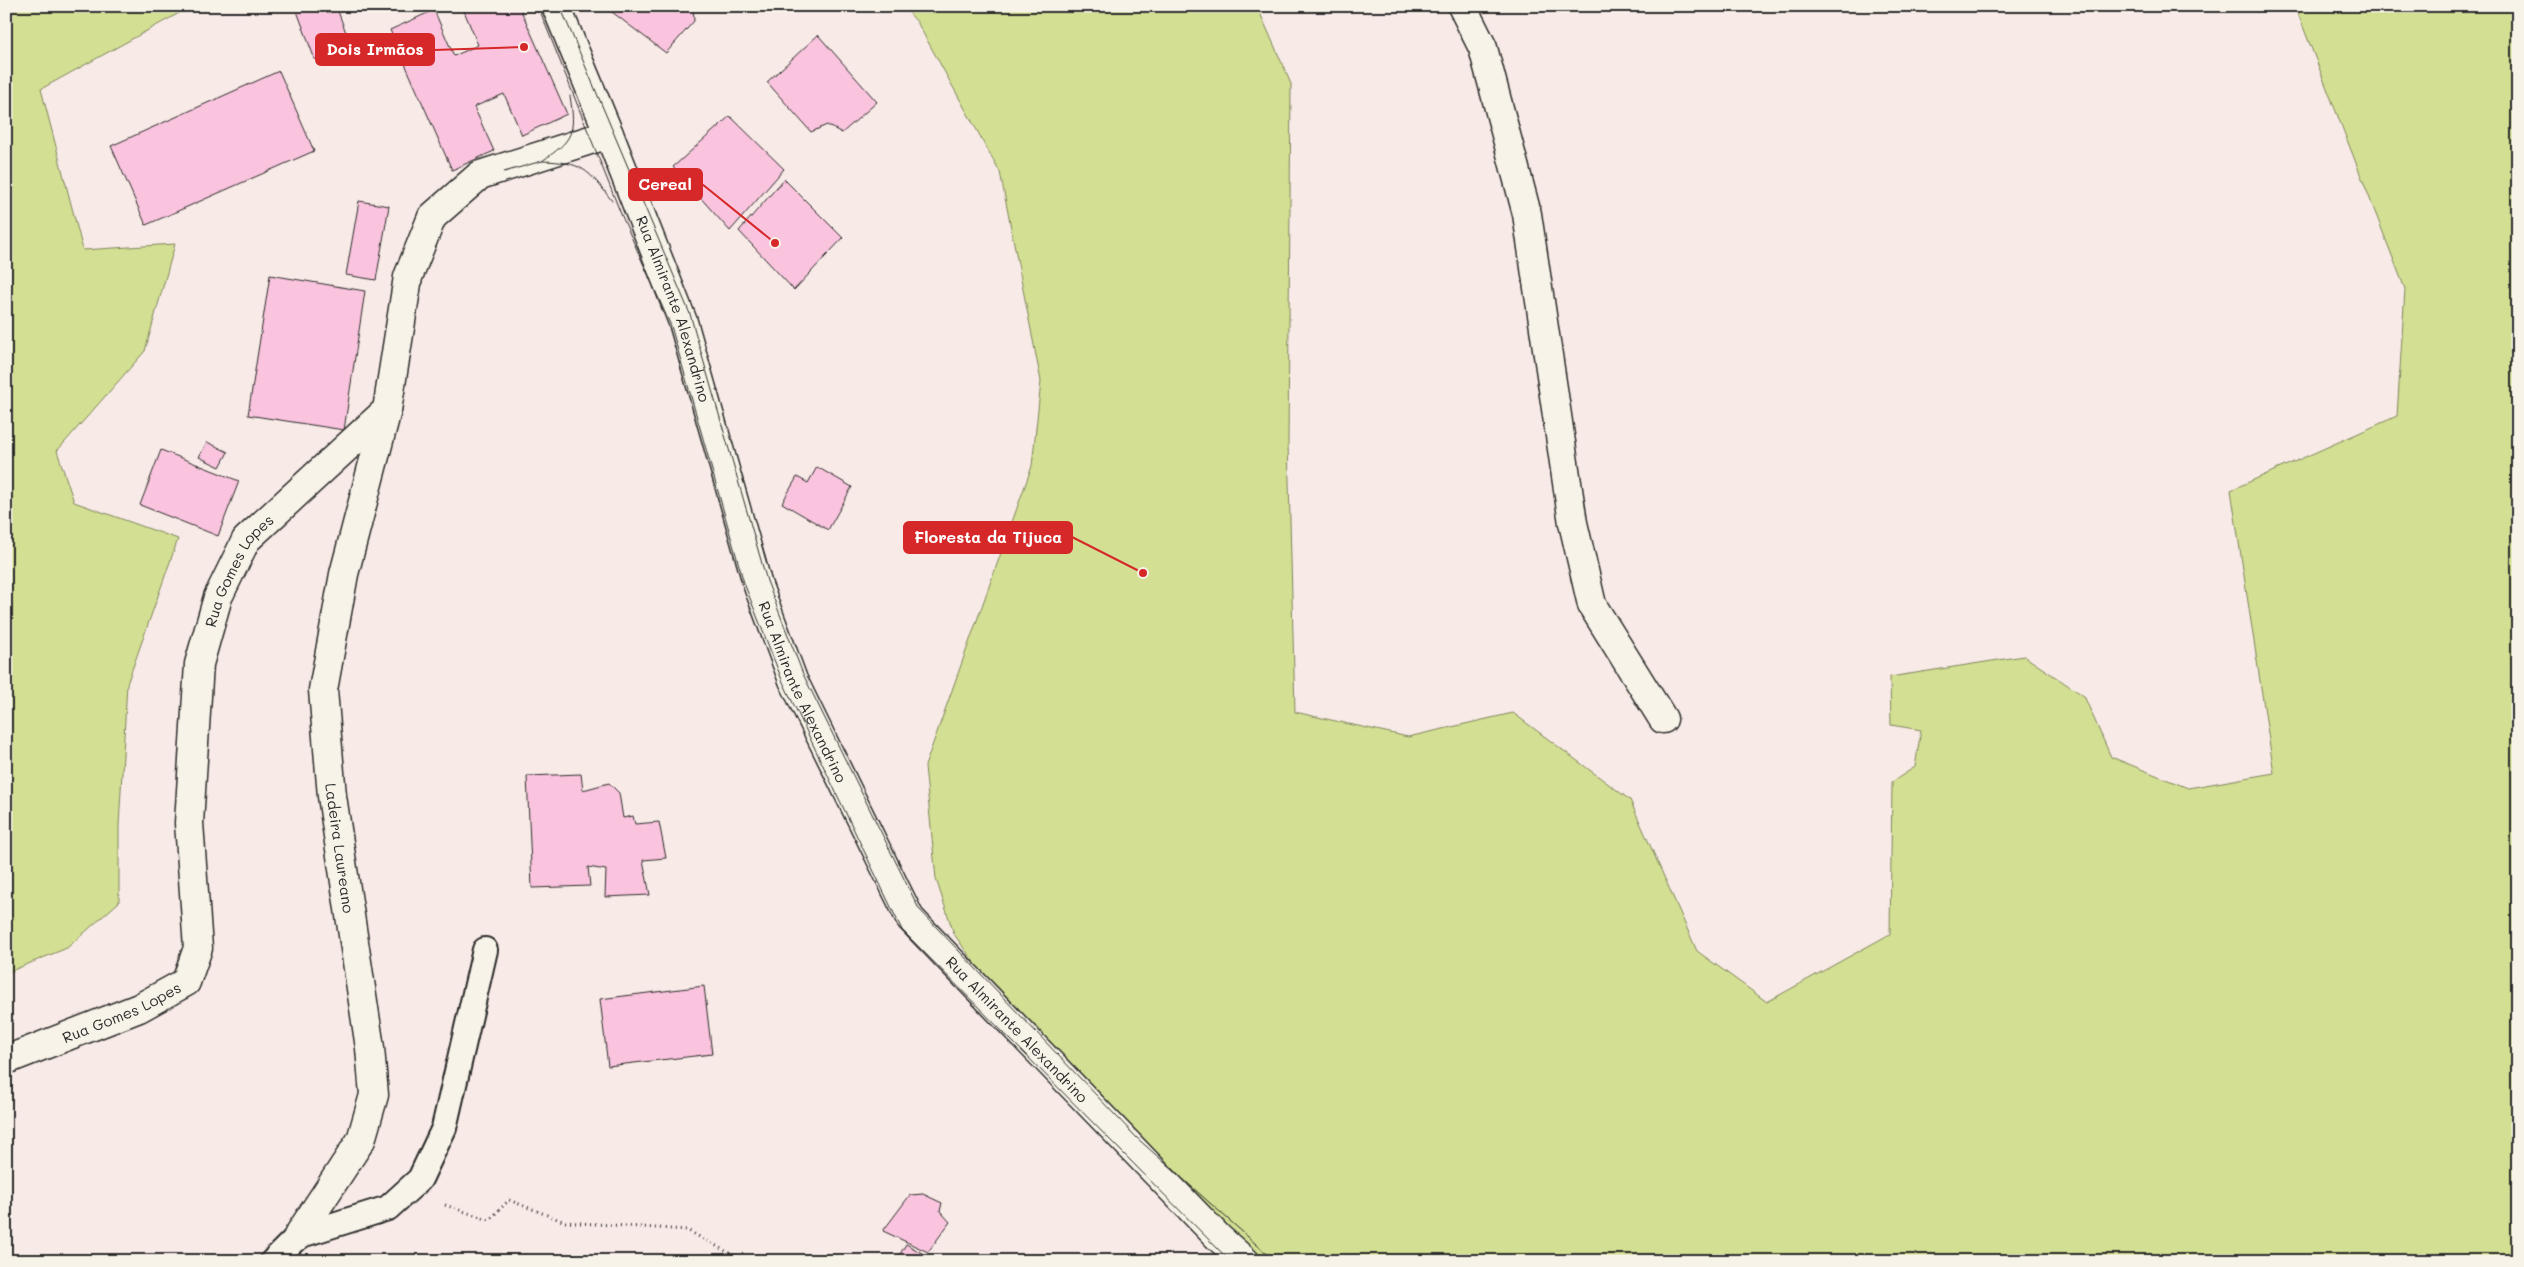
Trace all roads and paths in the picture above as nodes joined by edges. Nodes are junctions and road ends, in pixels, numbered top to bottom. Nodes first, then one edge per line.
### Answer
1 (556, 6) edge
2 (1462, 6) edge
3 (609, 134) junction
4 (387, 410) junction
5 (1663, 719) dead end
6 (485, 950) dead end
7 (6, 1060) edge
8 (439, 1203) dead end
9 (298, 1236) junction
10 (1220, 1250) edge
11 (274, 1261) edge
12 (744, 1261) edge
13 (1245, 1261) edge

1 - 3 street, Rua Almirante Alexandrino
2 - 5 street
3 - 4 street
3 - 10 street, Rua Almirante Alexandrino
4 - 7 street, Rua Gomes Lopes
4 - 9 street, Ladeira Laureano
6 - 9 lane
8 - 12 path
9 - 11 lane, Ladeira Laureano
10 - 13 street, Rua Almirante Alexandrino

